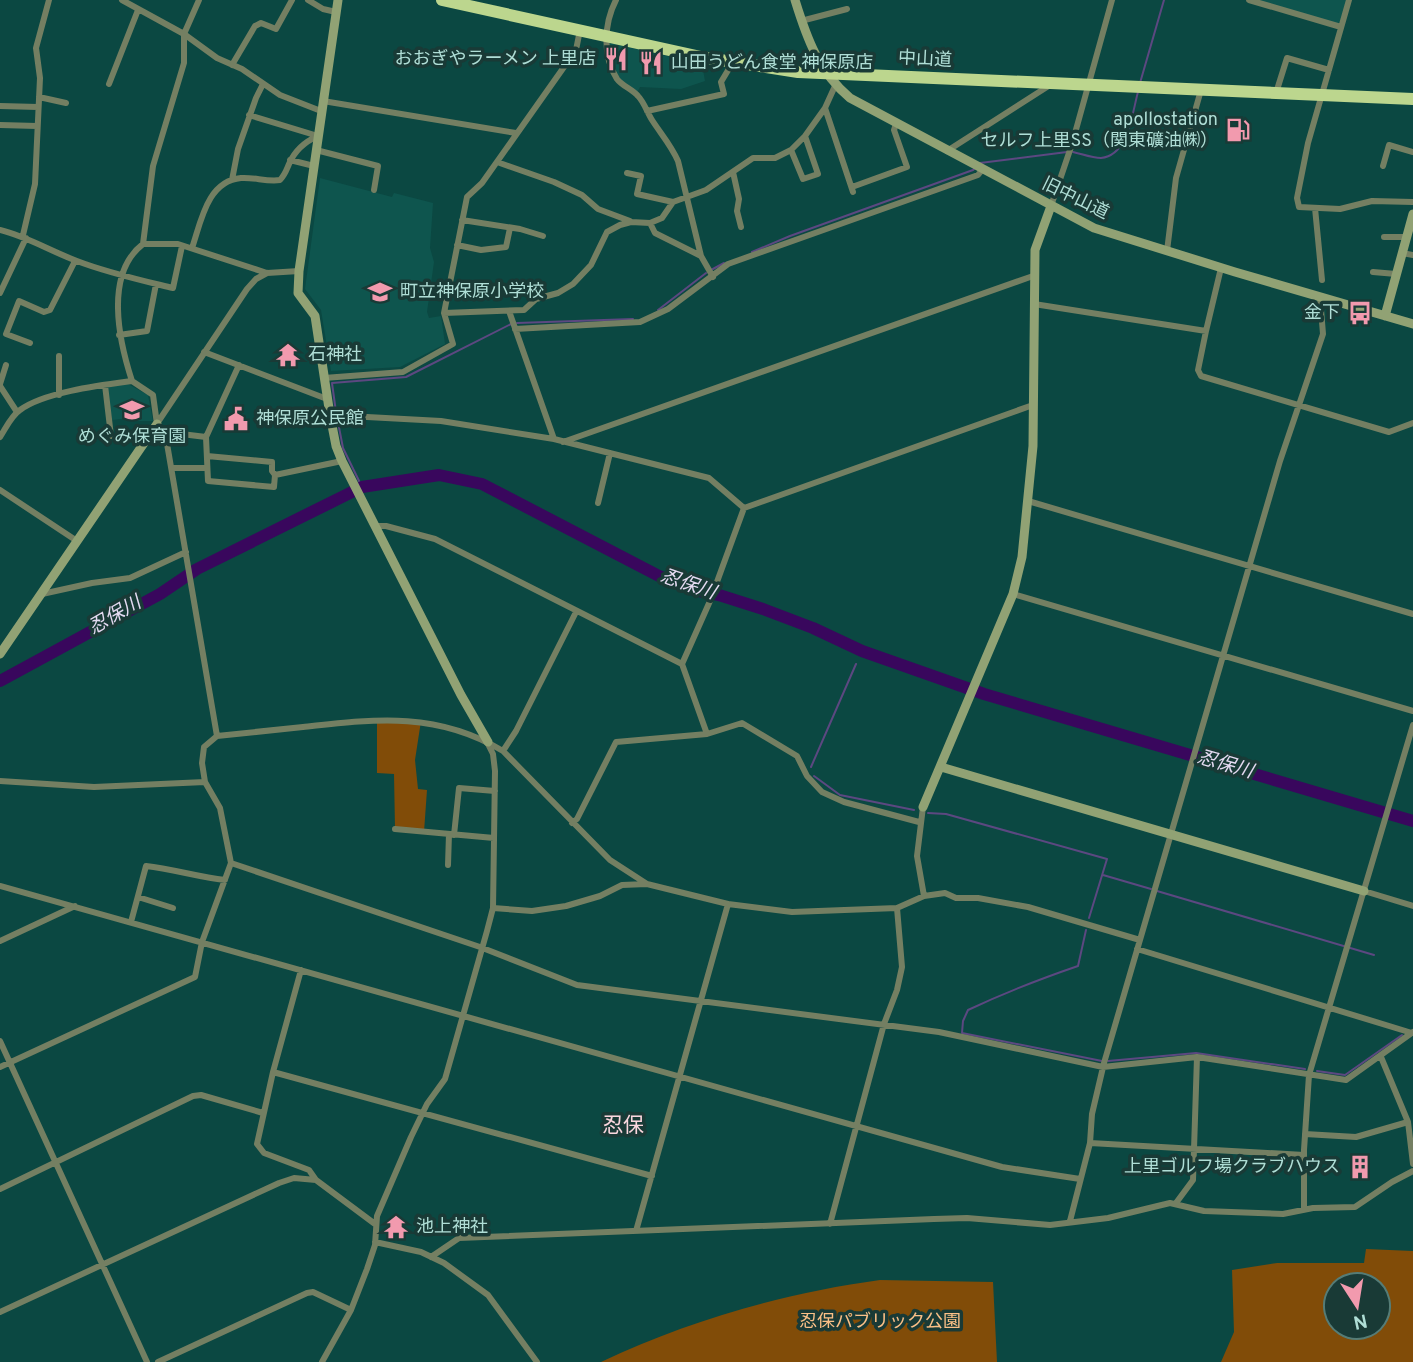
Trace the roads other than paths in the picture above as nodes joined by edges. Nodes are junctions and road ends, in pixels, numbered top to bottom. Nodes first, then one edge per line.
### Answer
1 (49, 0) edge
2 (122, 0) edge
3 (199, 0) edge
4 (292, 0) edge
5 (308, 0) edge
6 (338, 0) edge
7 (442, 0) edge
8 (616, 0) edge
9 (795, 0) edge
10 (1112, 0) edge
11 (1249, 0) edge
12 (1349, 0) edge
13 (847, 9) dead end
14 (138, 10) junction
15 (336, 12) junction
16 (801, 20) junction
17 (1342, 27) junction
18 (579, 30) junction
19 (184, 34) junction
20 (606, 36) junction
21 (733, 62) junction
22 (232, 65) junction
23 (1329, 70) junction
24 (826, 74) junction
25 (109, 84) dead end
26 (263, 84) junction
27 (1052, 84) junction
28 (1087, 85) junction
29 (835, 86) junction
30 (1201, 90) junction
31 (1276, 93) junction
32 (1322, 95) junction
33 (39, 97) junction
34 (1413, 99) edge
35 (66, 103) dead end
36 (0, 106) edge
37 (322, 106) junction
38 (38, 107) junction
39 (825, 108) junction
40 (647, 111) junction
41 (249, 116) junction
42 (896, 124) junction
43 (0, 125) edge
44 (37, 126) junction
45 (516, 133) junction
46 (318, 136) junction
47 (805, 136) junction
48 (316, 150) junction
49 (791, 150) junction
50 (947, 151) junction
51 (1413, 152) edge
52 (290, 160) junction
53 (497, 162) junction
54 (314, 166) junction
55 (1383, 166) dead end
56 (979, 168) junction
57 (733, 172) junction
58 (626, 173) dead end
59 (232, 180) junction
60 (374, 190) dead end
61 (686, 197) junction
62 (673, 202) junction
63 (1413, 202) edge
64 (1051, 206) junction
65 (1315, 208) junction
66 (1413, 214) edge
67 (462, 220) junction
68 (632, 222) junction
69 (650, 223) junction
70 (741, 227) dead end
71 (510, 228) junction
72 (0, 230) edge
73 (1409, 231) edge
74 (543, 236) dead end
75 (24, 237) junction
76 (1384, 237) dead end
77 (143, 244) junction
78 (457, 245) junction
79 (182, 246) junction
80 (192, 248) junction
81 (1167, 251) junction
82 (1402, 253) junction
83 (701, 256) junction
84 (1413, 256) edge
85 (75, 261) junction
86 (1221, 268) junction
87 (299, 271) junction
88 (1373, 272) dead end
89 (267, 273) junction
90 (1396, 274) junction
91 (123, 276) junction
92 (1034, 276) junction
93 (713, 277) junction
94 (1322, 280) dead end
95 (156, 284) junction
96 (0, 293) edge
97 (1320, 297) junction
98 (1034, 304) junction
99 (509, 311) junction
100 (444, 313) junction
101 (1385, 316) junction
102 (1413, 324) edge
103 (515, 329) junction
104 (1206, 331) junction
105 (119, 335) junction
106 (30, 343) dead end
107 (204, 352) junction
108 (59, 356) dead end
109 (6, 365) dead end
110 (239, 365) junction
111 (324, 378) junction
112 (132, 381) junction
113 (0, 385) edge
114 (105, 385) junction
115 (58, 395) junction
116 (327, 398) junction
117 (1033, 404) junction
118 (1299, 406) junction
119 (17, 412) junction
120 (330, 415) junction
121 (1413, 422) edge
122 (157, 424) junction
123 (165, 432) junction
124 (111, 436) dead end
125 (0, 437) edge
126 (206, 437) junction
127 (554, 439) junction
128 (563, 442) junction
129 (610, 453) junction
130 (206, 456) junction
131 (342, 461) junction
132 (172, 468) junction
133 (207, 468) junction
134 (275, 475) junction
135 (0, 490) edge
136 (1028, 500) junction
137 (598, 503) dead end
138 (744, 508) junction
139 (375, 526) junction
140 (77, 541) junction
141 (186, 552) junction
142 (1251, 566) junction
143 (41, 594) junction
144 (1013, 594) junction
145 (576, 612) junction
146 (1413, 614) edge
147 (0, 654) edge
148 (1224, 657) junction
149 (682, 664) junction
150 (1413, 711) edge
151 (1413, 725) edge
152 (707, 734) junction
153 (217, 736) junction
154 (1411, 738) edge
155 (488, 742) junction
156 (503, 751) junction
157 (941, 767) junction
158 (0, 781) edge
159 (205, 782) junction
160 (495, 791) junction
161 (923, 807) joint
162 (919, 822) junction
163 (572, 823) junction
164 (395, 829) dead end
165 (452, 834) junction
166 (1171, 835) junction
167 (494, 838) junction
168 (231, 863) junction
169 (448, 865) dead end
170 (225, 880) junction
171 (647, 884) junction
172 (0, 886) edge
173 (1364, 891) junction
174 (923, 896) junction
175 (138, 897) junction
176 (728, 904) junction
177 (75, 906) junction
178 (1413, 906) edge
179 (173, 908) dead end
180 (493, 908) junction
181 (897, 908) junction
182 (131, 922) junction
183 (1140, 940) junction
184 (0, 941) edge
185 (202, 942) junction
186 (483, 948) junction
187 (1137, 949) junction
188 (300, 970) junction
189 (701, 1003) junction
190 (1331, 1007) junction
191 (463, 1016) junction
192 (884, 1024) junction
193 (1412, 1032) edge
194 (0, 1041) edge
195 (1197, 1057) junction
196 (1381, 1057) junction
197 (10, 1063) junction
198 (0, 1067) edge
199 (1103, 1067) junction
200 (273, 1072) junction
201 (1309, 1075) junction
202 (681, 1076) junction
203 (423, 1112) junction
204 (263, 1113) junction
205 (1408, 1122) junction
206 (857, 1125) junction
207 (1305, 1134) junction
208 (1090, 1143) junction
209 (1193, 1147) junction
210 (1304, 1155) junction
211 (55, 1164) junction
212 (1413, 1164) edge
213 (1413, 1171) edge
214 (652, 1176) junction
215 (1080, 1179) junction
216 (316, 1180) junction
217 (0, 1189) edge
218 (1176, 1203) junction
219 (1304, 1209) junction
220 (1070, 1221) junction
221 (375, 1224) junction
222 (830, 1224) junction
223 (636, 1231) junction
224 (375, 1242) junction
225 (431, 1257) junction
226 (103, 1265) junction
227 (351, 1310) junction
228 (0, 1312) edge
229 (147, 1362) edge
230 (158, 1362) edge
231 (322, 1362) edge
232 (537, 1362) edge

1 - 33 street
2 - 14 street
3 - 19 street
4 - 22 street
5 - 15 street
6 - 15 street
7 - 18 highway, 中山道
8 - 20 street
9 - 16 street, 旧中山道
10 - 28 street
11 - 17 street
12 - 17 street
13 - 16 street
14 - 19 street
14 - 25 street
15 - 37 street
16 - 24 street, 旧中山道
17 - 23 street
18 - 20 highway, 中山道
18 - 45 street
19 - 22 street
19 - 77 street
20 - 21 highway, 中山道
20 - 40 street
21 - 24 highway, 中山道
21 - 40 street
22 - 26 street
23 - 31 street
23 - 32 street
24 - 27 highway, 中山道
24 - 29 street, 旧中山道
26 - 37 street
26 - 41 street
27 - 28 highway, 中山道
27 - 50 street
28 - 30 highway, 中山道
28 - 64 street
29 - 39 street
29 - 42 street, 旧中山道
30 - 31 highway, 中山道
30 - 81 street
31 - 32 highway, 中山道
32 - 34 highway, 中山道
32 - 65 street
33 - 35 street
33 - 38 street
36 - 38 street
37 - 45 street
37 - 46 street
38 - 44 street
39 - 42 street
39 - 47 street
40 - 61 street
41 - 46 street
41 - 59 street
42 - 50 street, 旧中山道
43 - 44 street
44 - 75 street
45 - 53 street
46 - 48 street
46 - 52 street
47 - 49 street
47 - 49 street
48 - 54 street
48 - 60 street
49 - 57 street
50 - 56 street, 旧中山道
51 - 55 street
52 - 54 street
52 - 59 street
53 - 67 street
53 - 68 street
54 - 87 street
56 - 64 street, 旧中山道
56 - 93 street
57 - 61 street
57 - 70 street
58 - 62 street
59 - 80 street
61 - 62 street
61 - 83 street
62 - 69 street
63 - 65 street
64 - 81 street, 旧中山道
64 - 92 street
65 - 94 street
66 - 73 street
67 - 71 street
67 - 78 street
68 - 69 street
68 - 99 street
69 - 83 street
71 - 74 street
71 - 78 street
72 - 75 street
73 - 76 street
73 - 82 street
75 - 85 street
75 - 96 street
77 - 79 street
77 - 91 street
78 - 100 street
79 - 80 street
79 - 95 street
80 - 89 street
81 - 86 street, 旧中山道
82 - 84 street
82 - 90 street
83 - 93 street
85 - 91 street
85 - 106 street
86 - 97 street, 旧中山道
86 - 104 street
87 - 89 street
87 - 111 street
88 - 90 street
89 - 107 street
90 - 101 street
91 - 95 street
91 - 105 street
92 - 98 street
92 - 128 street
93 - 103 street
95 - 105 street
97 - 101 street, 旧中山道
97 - 118 street
98 - 104 street
98 - 117 street
99 - 100 street
99 - 103 street
100 - 111 street
101 - 102 street, 旧中山道
103 - 127 street
104 - 118 street
105 - 112 street
107 - 110 street
107 - 122 street
108 - 115 street
109 - 113 street
110 - 116 street
110 - 126 street
111 - 116 street
112 - 114 street
112 - 122 street
113 - 119 street
114 - 115 street
114 - 124 street
115 - 119 street
116 - 120 street
117 - 136 street
117 - 138 street
118 - 121 street
118 - 142 street
119 - 125 street
120 - 127 street
120 - 131 street
122 - 123 street
122 - 140 street
123 - 126 street
123 - 132 street
126 - 130 street
127 - 128 street
128 - 129 street
129 - 137 street
129 - 138 street
130 - 133 street
130 - 134 street
131 - 134 street
131 - 139 street
132 - 133 street
132 - 141 street
133 - 134 street
135 - 140 street
136 - 142 street
136 - 144 street
138 - 149 street
139 - 145 street
139 - 155 street
140 - 143 street
141 - 143 street
141 - 153 street
142 - 146 street
142 - 148 street
143 - 147 street
144 - 148 street
144 - 157 street
145 - 149 street
145 - 156 street
148 - 150 street
148 - 166 street
149 - 152 street
151 - 154 street
152 - 162 street
152 - 163 street
153 - 155 street
153 - 159 street
154 - 173 street
155 - 156 street
155 - 160 street
156 - 163 street
157 - 161 street
157 - 166 street
158 - 159 street
159 - 168 street
160 - 165 street
160 - 167 street
161 - 162 street
162 - 174 street
163 - 171 street
164 - 165 street
165 - 167 street
165 - 169 street
166 - 173 street
166 - 183 street
167 - 180 street
168 - 170 street
168 - 186 street
170 - 175 street
170 - 185 street
171 - 176 street
171 - 180 street
172 - 177 street
173 - 178 street
173 - 190 street
174 - 181 street
174 - 183 street
175 - 179 street
175 - 182 street
176 - 181 street
176 - 189 street
177 - 182 street
177 - 184 street
180 - 186 street
181 - 192 street
182 - 185 street
183 - 187 street
185 - 188 street
185 - 197 street
186 - 189 street
186 - 191 street
187 - 190 street
187 - 199 street
188 - 191 street
188 - 200 street
189 - 192 street
189 - 202 street
190 - 193 street
190 - 201 street
191 - 202 street
191 - 203 street
192 - 199 street
192 - 206 street
193 - 196 street
194 - 197 street
195 - 199 street
195 - 201 street
195 - 209 street
196 - 201 street
196 - 205 street
197 - 198 street
197 - 211 street
199 - 208 street
200 - 203 street
200 - 204 street
201 - 207 street
202 - 206 street
202 - 214 street
203 - 214 street
203 - 221 street
204 - 211 street
204 - 216 street
205 - 207 street
205 - 212 street
206 - 215 street
206 - 222 street
207 - 210 street
208 - 209 street
208 - 215 street
209 - 210 street
209 - 218 street
210 - 219 street
211 - 217 street
211 - 226 street
213 - 219 street
214 - 223 street
215 - 220 street
216 - 221 street
216 - 226 street
218 - 219 street
218 - 220 street
220 - 222 street
221 - 224 street
222 - 223 street
223 - 225 street
224 - 225 street
224 - 227 street
225 - 232 street
226 - 228 street
226 - 229 street
227 - 230 street
227 - 231 street

